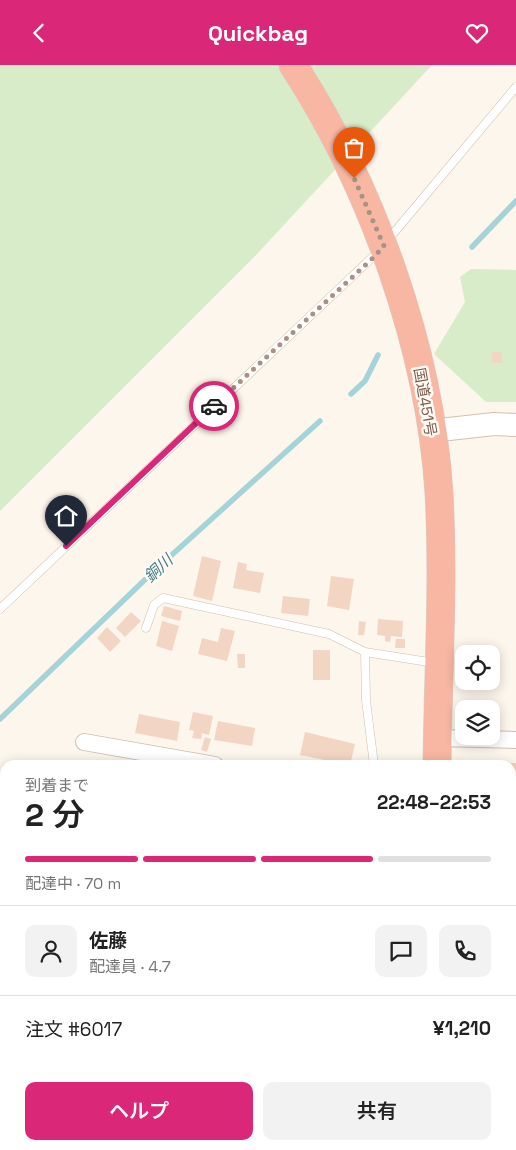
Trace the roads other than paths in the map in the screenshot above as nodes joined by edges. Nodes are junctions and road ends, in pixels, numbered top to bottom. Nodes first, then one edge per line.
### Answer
1 (293, 65) edge
2 (516, 87) edge
3 (384, 246) junction
4 (516, 425) edge
5 (431, 431) junction
6 (0, 609) edge
7 (146, 628) dead end
8 (366, 652) junction
9 (439, 664) junction
10 (437, 738) junction
11 (516, 740) edge
12 (84, 742) dead end
13 (187, 760) edge
14 (373, 760) edge
15 (437, 760) edge

1 - 3 highway, 国道451号
2 - 3 lane
3 - 5 highway, 国道451号
3 - 6 lane
4 - 5 street
5 - 9 highway, 国道451号
7 - 8 lane
8 - 9 lane
8 - 14 lane
9 - 10 highway, 国道451号
10 - 11 street
10 - 15 highway, 国道451号
12 - 13 street

